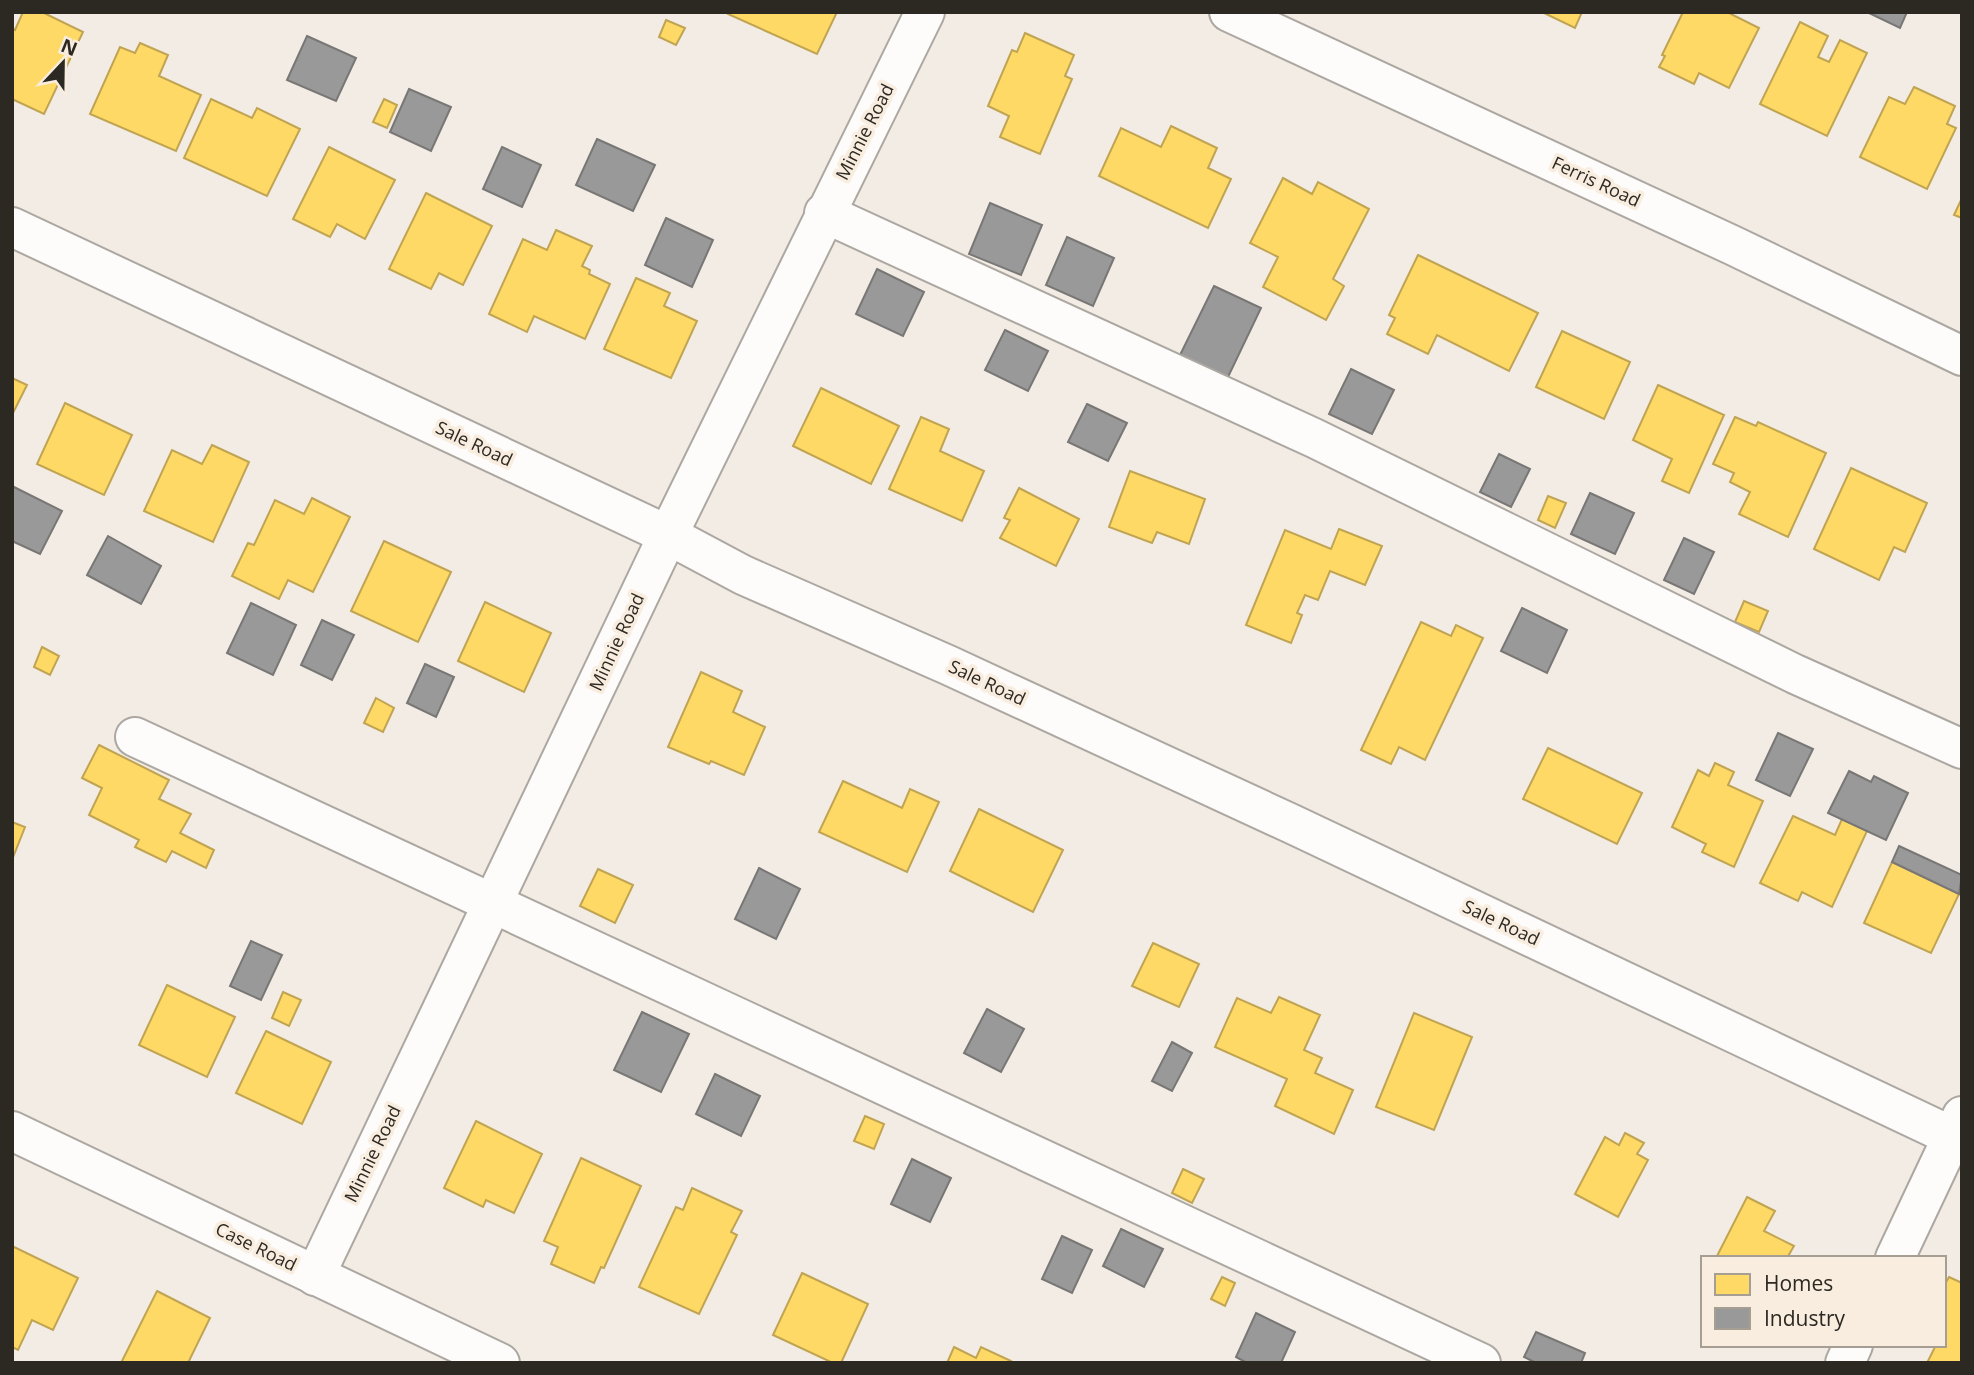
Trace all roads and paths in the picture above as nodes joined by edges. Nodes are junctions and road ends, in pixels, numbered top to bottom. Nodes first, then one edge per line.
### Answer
1 (925, 12) edge
2 (1229, 12) edge
3 (824, 213) junction
4 (12, 228) edge
5 (1962, 356) edge
6 (668, 535) junction
7 (135, 737) dead end
8 (1962, 749) edge
9 (493, 903) junction
10 (12, 1131) edge
11 (1959, 1131) edge
12 (1896, 1256) edge
13 (315, 1276) junction
14 (1852, 1347) edge
15 (500, 1363) edge
16 (1480, 1363) edge
17 (1845, 1363) edge

1 - 3 street, Minnie Road
2 - 5 street, Ferris Road
3 - 6 street, Minnie Road
3 - 8 street
4 - 6 street, Sale Road
6 - 9 street, Minnie Road
6 - 11 street, Sale Road
7 - 9 street
9 - 13 street, Minnie Road
9 - 16 street
10 - 13 street, Case Road
11 - 12 street
13 - 15 street, Case Road
14 - 17 street

